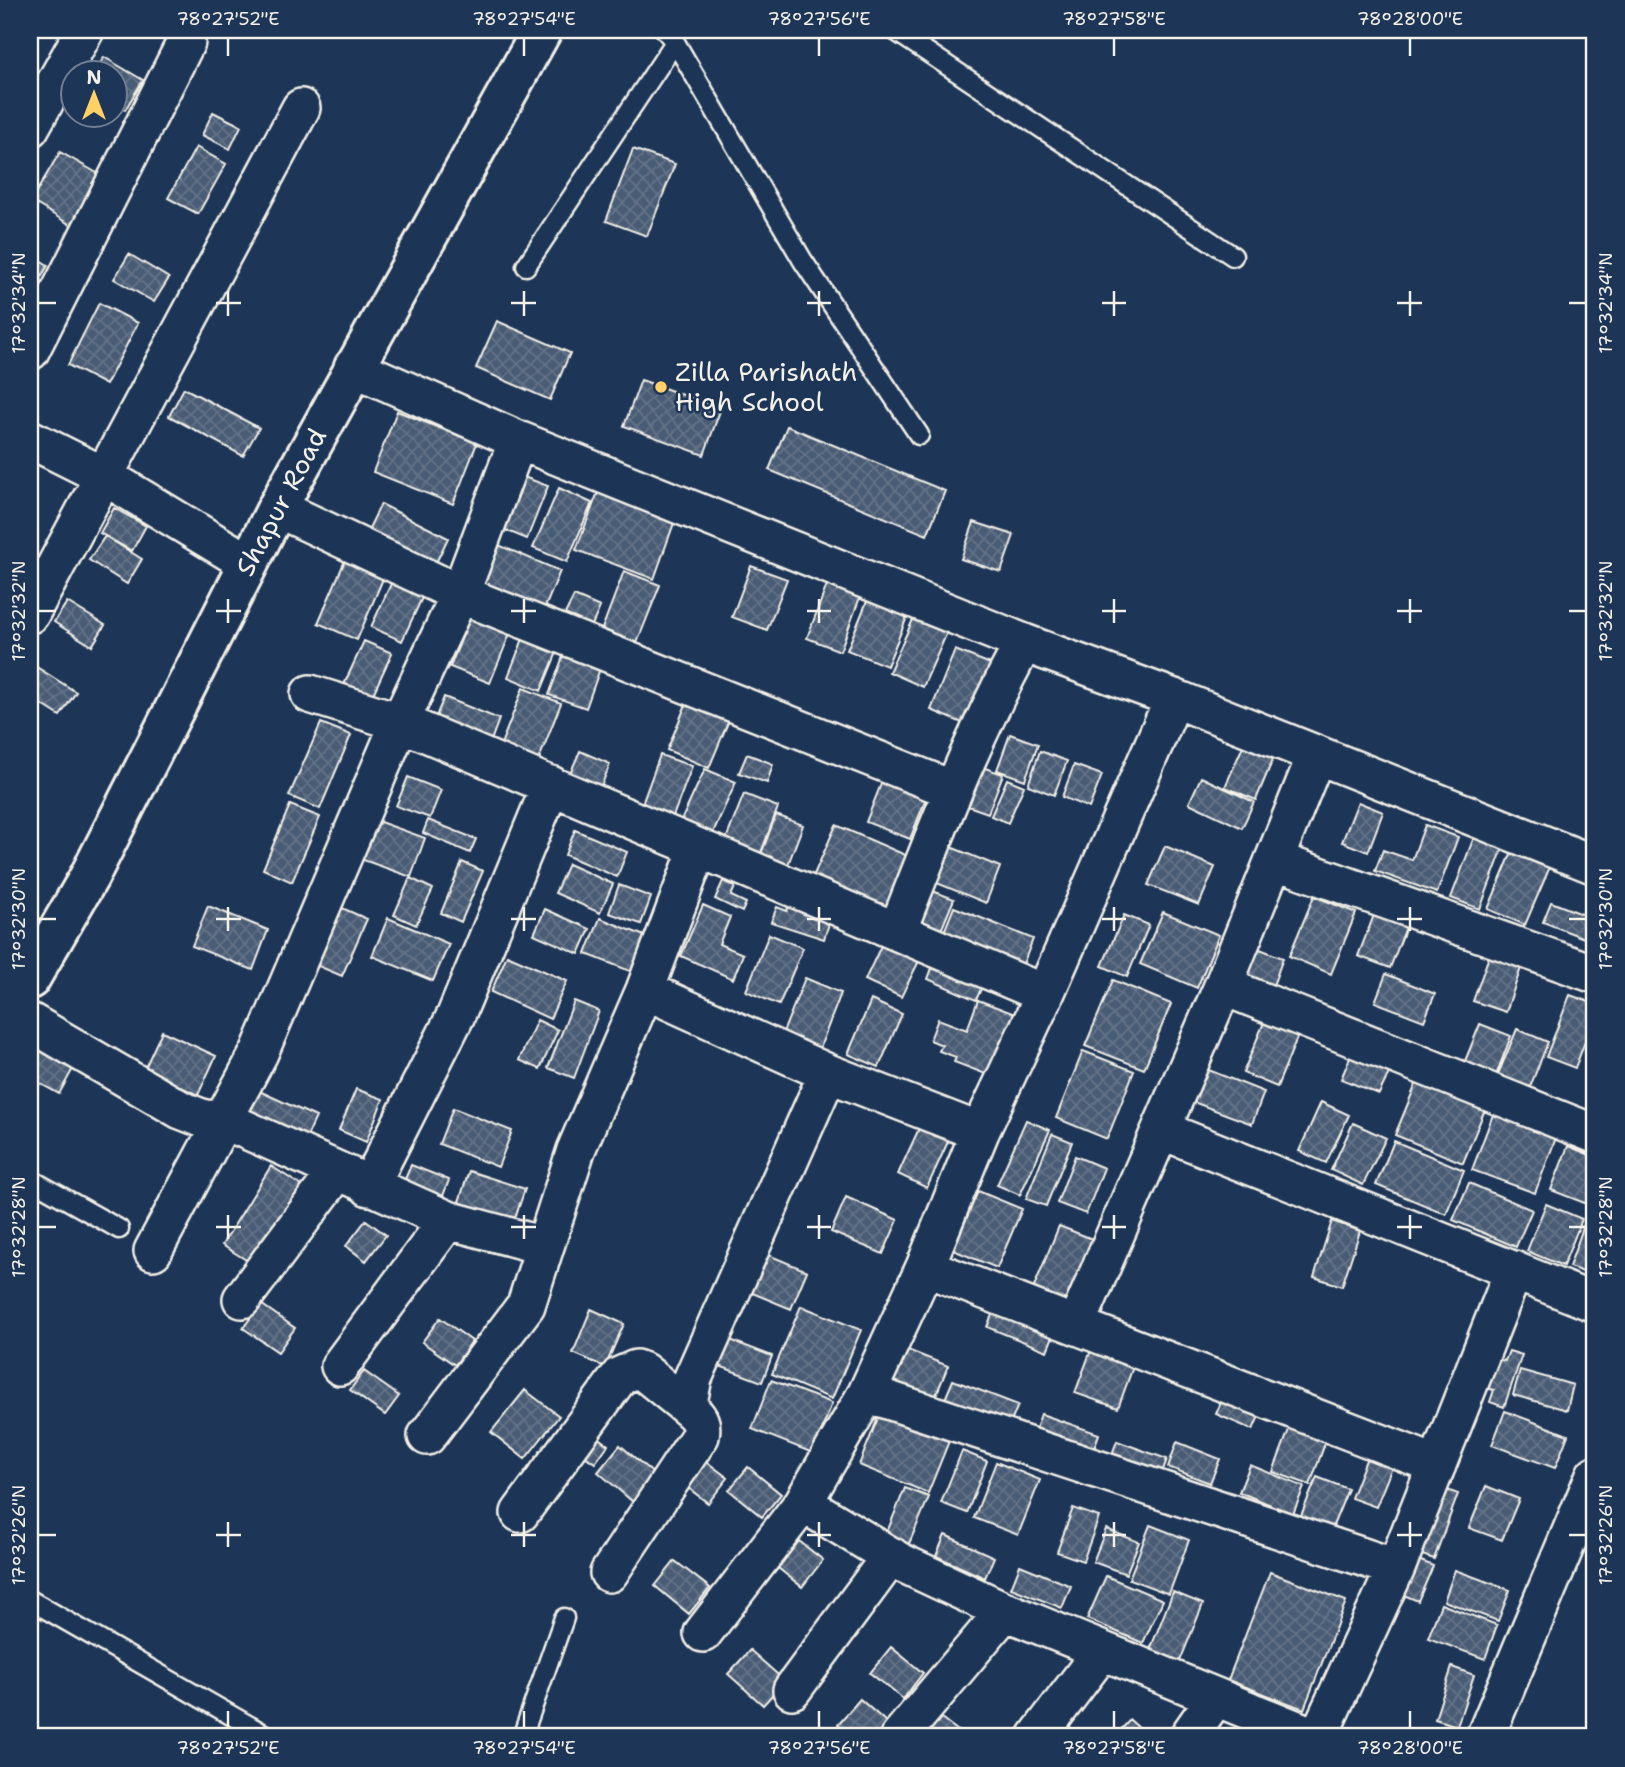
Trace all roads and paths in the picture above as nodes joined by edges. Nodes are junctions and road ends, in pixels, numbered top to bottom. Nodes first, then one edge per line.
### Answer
1 (85, 30) edge
2 (542, 30) edge
3 (894, 30) edge
4 (670, 36) edge
5 (186, 42) dead end
6 (301, 108) dead end
7 (30, 128) edge
8 (1233, 256) dead end
9 (526, 266) dead end
10 (30, 351) edge
11 (353, 368) junction
12 (919, 435) dead end
13 (30, 439) edge
14 (518, 440) junction
15 (106, 477) junction
16 (277, 508) junction
17 (248, 562) junction
18 (460, 594) junction
19 (30, 614) edge
20 (1024, 643) junction
21 (310, 694) dead end
22 (1174, 698) junction
23 (400, 722) junction
24 (1316, 756) junction
25 (551, 785) junction
26 (953, 790) junction
27 (698, 849) junction
28 (1274, 860) junction
29 (1595, 864) edge
30 (898, 929) junction
31 (1595, 974) edge
32 (30, 979) edge
33 (1223, 986) junction
34 (645, 990) junction
35 (1045, 994) junction
36 (30, 1022) edge
37 (828, 1073) junction
38 (224, 1120) junction
39 (1161, 1130) junction
40 (980, 1132) junction
41 (1595, 1134) edge
42 (337, 1172) junction
43 (30, 1179) edge
44 (369, 1187) junction
45 (448, 1220) junction
46 (119, 1228) dead end
47 (544, 1246) junction
48 (153, 1251) dead end
49 (925, 1267) junction
50 (1514, 1270) junction
51 (242, 1299) dead end
52 (1595, 1303) edge
53 (1077, 1323) junction
54 (340, 1366) dead end
55 (867, 1393) junction
56 (687, 1407) junction
57 (427, 1436) dead end
58 (1437, 1465) junction
59 (1595, 1475) edge
60 (803, 1503) junction
61 (520, 1513) dead end
62 (891, 1556) junction
63 (1396, 1568) junction
64 (609, 1573) dead end
65 (30, 1600) edge
66 (1005, 1611) junction
67 (564, 1618) dead end
68 (703, 1633) dead end
69 (1102, 1651) junction
70 (792, 1690) dead end
71 (1216, 1697) junction
72 (269, 1737) edge
73 (522, 1737) edge
74 (899, 1737) edge
75 (1037, 1737) edge
76 (1188, 1737) edge
77 (1316, 1737) edge
78 (1485, 1737) edge

1 - 7 street
2 - 11 street, Shapur Road
3 - 8 lane
4 - 9 lane
4 - 12 lane
5 - 10 street
6 - 15 street
11 - 14 street
11 - 16 street, Shapur Road
13 - 15 street
14 - 18 street
14 - 20 street
15 - 17 street
15 - 19 street
16 - 17 street, Shapur Road
16 - 18 street
17 - 32 street, Shapur Road
18 - 23 street
18 - 26 street
20 - 22 street
20 - 26 street
21 - 23 street
22 - 24 street
22 - 35 street
23 - 25 street
23 - 38 street
24 - 28 street
24 - 29 street
25 - 27 street
25 - 44 street
26 - 30 street
27 - 30 street
27 - 34 street
28 - 31 street
28 - 33 street
30 - 35 street
33 - 39 street
33 - 41 street
34 - 37 street
34 - 47 street
35 - 40 street
36 - 38 street
37 - 40 street
37 - 56 street
38 - 42 street
38 - 48 street
39 - 50 street
39 - 53 street
40 - 49 street
42 - 44 street
42 - 51 street
43 - 46 lane
44 - 45 street
45 - 47 street
45 - 54 street
47 - 57 street
49 - 53 street
49 - 55 street
50 - 52 street
50 - 58 street
53 - 58 street
55 - 60 street
55 - 63 street
56 - 61 street
56 - 64 street
58 - 63 street
59 - 78 street
60 - 62 street
60 - 68 street
62 - 66 street
62 - 70 street
63 - 77 street
65 - 72 lane
66 - 69 street
66 - 74 street
67 - 73 lane
69 - 71 street
69 - 75 street
71 - 76 street
71 - 77 street

